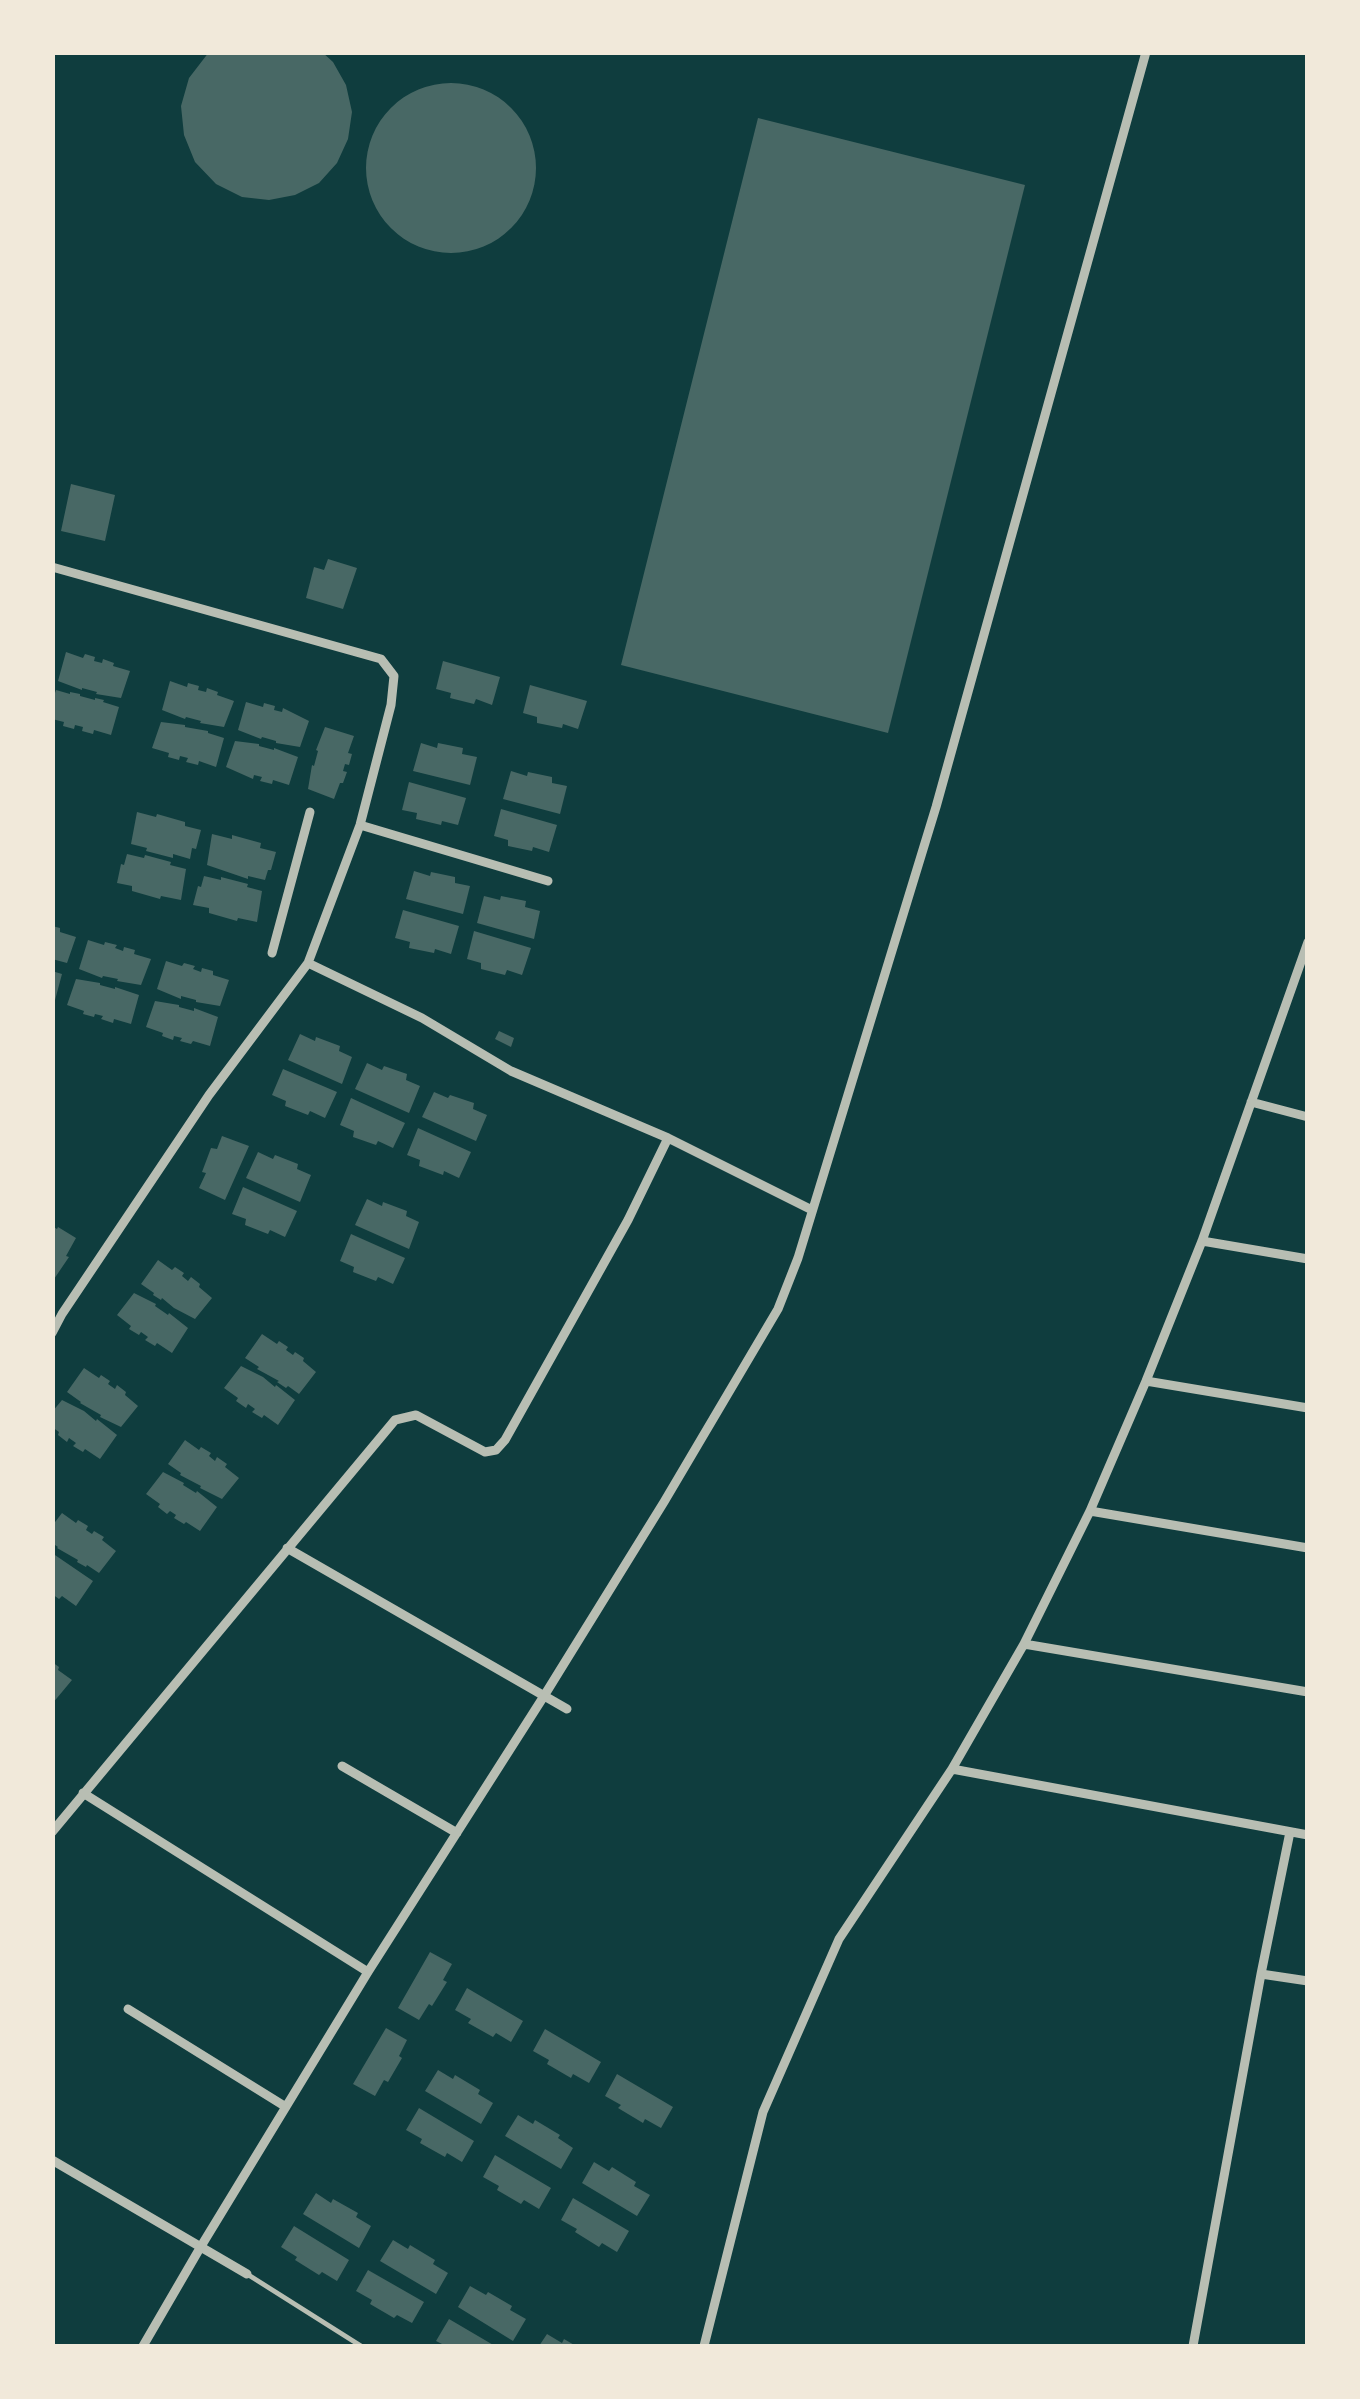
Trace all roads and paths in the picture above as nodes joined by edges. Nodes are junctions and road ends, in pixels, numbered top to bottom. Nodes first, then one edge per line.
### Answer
1 (1146, 52) edge
2 (52, 566) edge
3 (310, 812) dead end
4 (360, 825) junction
5 (548, 880) dead end
6 (1308, 942) edge
7 (272, 953) dead end
8 (308, 963) junction
9 (1295, 980) junction
10 (1308, 983) edge
11 (1251, 1102) junction
12 (1308, 1116) edge
13 (668, 1138) junction
14 (812, 1210) junction
15 (1202, 1241) junction
16 (1308, 1260) edge
17 (52, 1334) edge
18 (1146, 1381) junction
19 (1308, 1408) edge
20 (1090, 1511) junction
21 (287, 1548) junction
22 (1308, 1548) edge
23 (1024, 1644) junction
24 (1308, 1692) edge
25 (544, 1696) junction
26 (567, 1709) dead end
27 (342, 1766) dead end
28 (952, 1769) junction
29 (83, 1793) junction
30 (52, 1832) edge
31 (1290, 1832) junction
32 (457, 1833) junction
33 (1308, 1835) edge
34 (368, 1972) junction
35 (1261, 1974) junction
36 (1308, 1981) edge
37 (128, 2009) dead end
38 (286, 2108) junction
39 (52, 2160) edge
40 (200, 2248) junction
41 (246, 2274) joint
42 (143, 2346) edge
43 (361, 2346) edge
44 (704, 2346) edge
45 (1193, 2346) edge

1 - 14 street
2 - 4 street
3 - 7 street
4 - 5 street
4 - 8 street
6 - 9 street
8 - 13 street
8 - 17 street
9 - 10 street
9 - 11 street
11 - 12 street
11 - 15 street
13 - 14 street
13 - 21 street
14 - 25 street
15 - 16 street
15 - 18 street
18 - 19 street
18 - 20 street
20 - 22 street
20 - 23 street
21 - 25 street
21 - 29 street
23 - 24 street
23 - 28 street
25 - 26 street
25 - 32 street
27 - 32 street
28 - 31 street
28 - 44 street
29 - 30 street
29 - 34 street
31 - 33 street
31 - 35 street
32 - 34 street
34 - 38 street
35 - 36 street
35 - 45 street
37 - 38 street
38 - 40 street
39 - 40 street
40 - 41 street
40 - 42 street
41 - 43 lane

